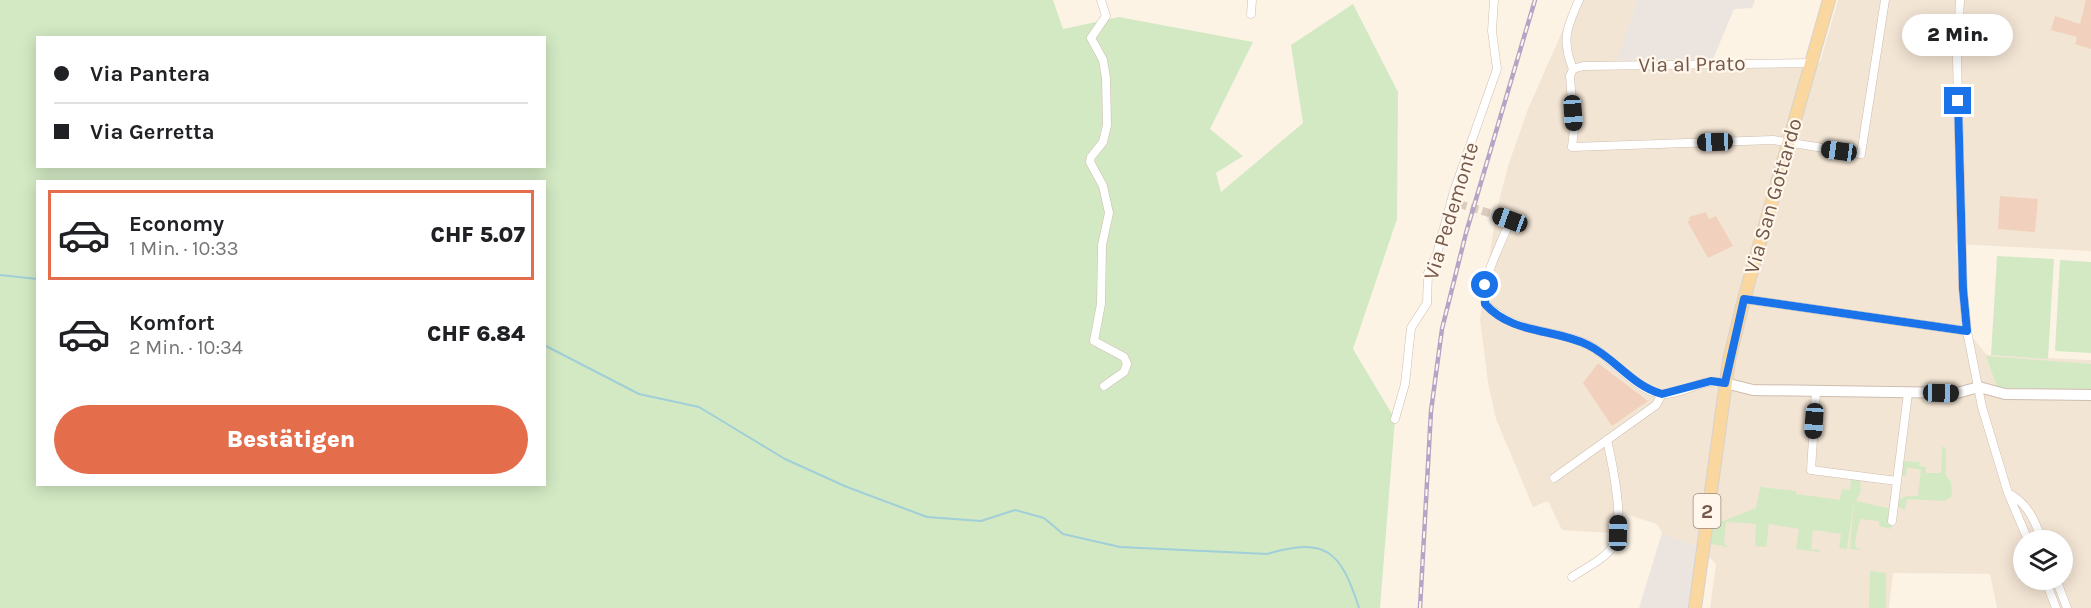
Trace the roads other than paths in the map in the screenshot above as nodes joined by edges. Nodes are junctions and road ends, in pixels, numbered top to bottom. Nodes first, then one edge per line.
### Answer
1 (1101, 0) edge
2 (1252, 0) edge
3 (1494, 0) edge
4 (1579, 0) edge
5 (1829, 0) edge
6 (1884, 0) edge
7 (1960, 0) edge
8 (1251, 14) dead end
9 (1811, 63) junction
10 (1573, 69) junction
11 (1788, 143) junction
12 (1496, 215) dead end
13 (1744, 299) junction
14 (1967, 331) junction
15 (1725, 383) junction
16 (1104, 386) dead end
17 (1979, 387) junction
18 (1816, 391) junction
19 (1908, 393) junction
20 (1662, 394) junction
21 (2091, 395) edge
22 (1395, 419) dead end
23 (1607, 440) junction
24 (1554, 478) dead end
25 (1897, 481) junction
26 (2008, 493) junction
27 (1892, 521) dead end
28 (2024, 530) edge
29 (2038, 530) edge
30 (1572, 578) dead end
31 (2049, 590) edge
32 (2060, 590) edge
33 (1695, 608) edge
34 (2056, 608) edge
35 (2067, 608) edge

1 - 16 street
2 - 8 street
3 - 22 street, Via Pedemonte
4 - 10 street
5 - 9 main road, Via San Gottardo / 2
6 - 11 street
7 - 14 street
9 - 10 street, Via al Prato
9 - 11 main road, Via San Gottardo / 2
10 - 11 street
11 - 13 main road, Via San Gottardo / 2
12 - 20 street
13 - 14 street
13 - 15 main road, Via San Gottardo / 2
14 - 17 street
15 - 18 street
15 - 20 street
15 - 33 main road, Via San Gottardo / 2
17 - 19 street
17 - 21 street
17 - 26 street
18 - 19 street
18 - 25 street
19 - 25 street
20 - 23 street
23 - 24 street
23 - 30 street
25 - 27 street
26 - 28 street
26 - 29 street
31 - 34 street
32 - 35 street

